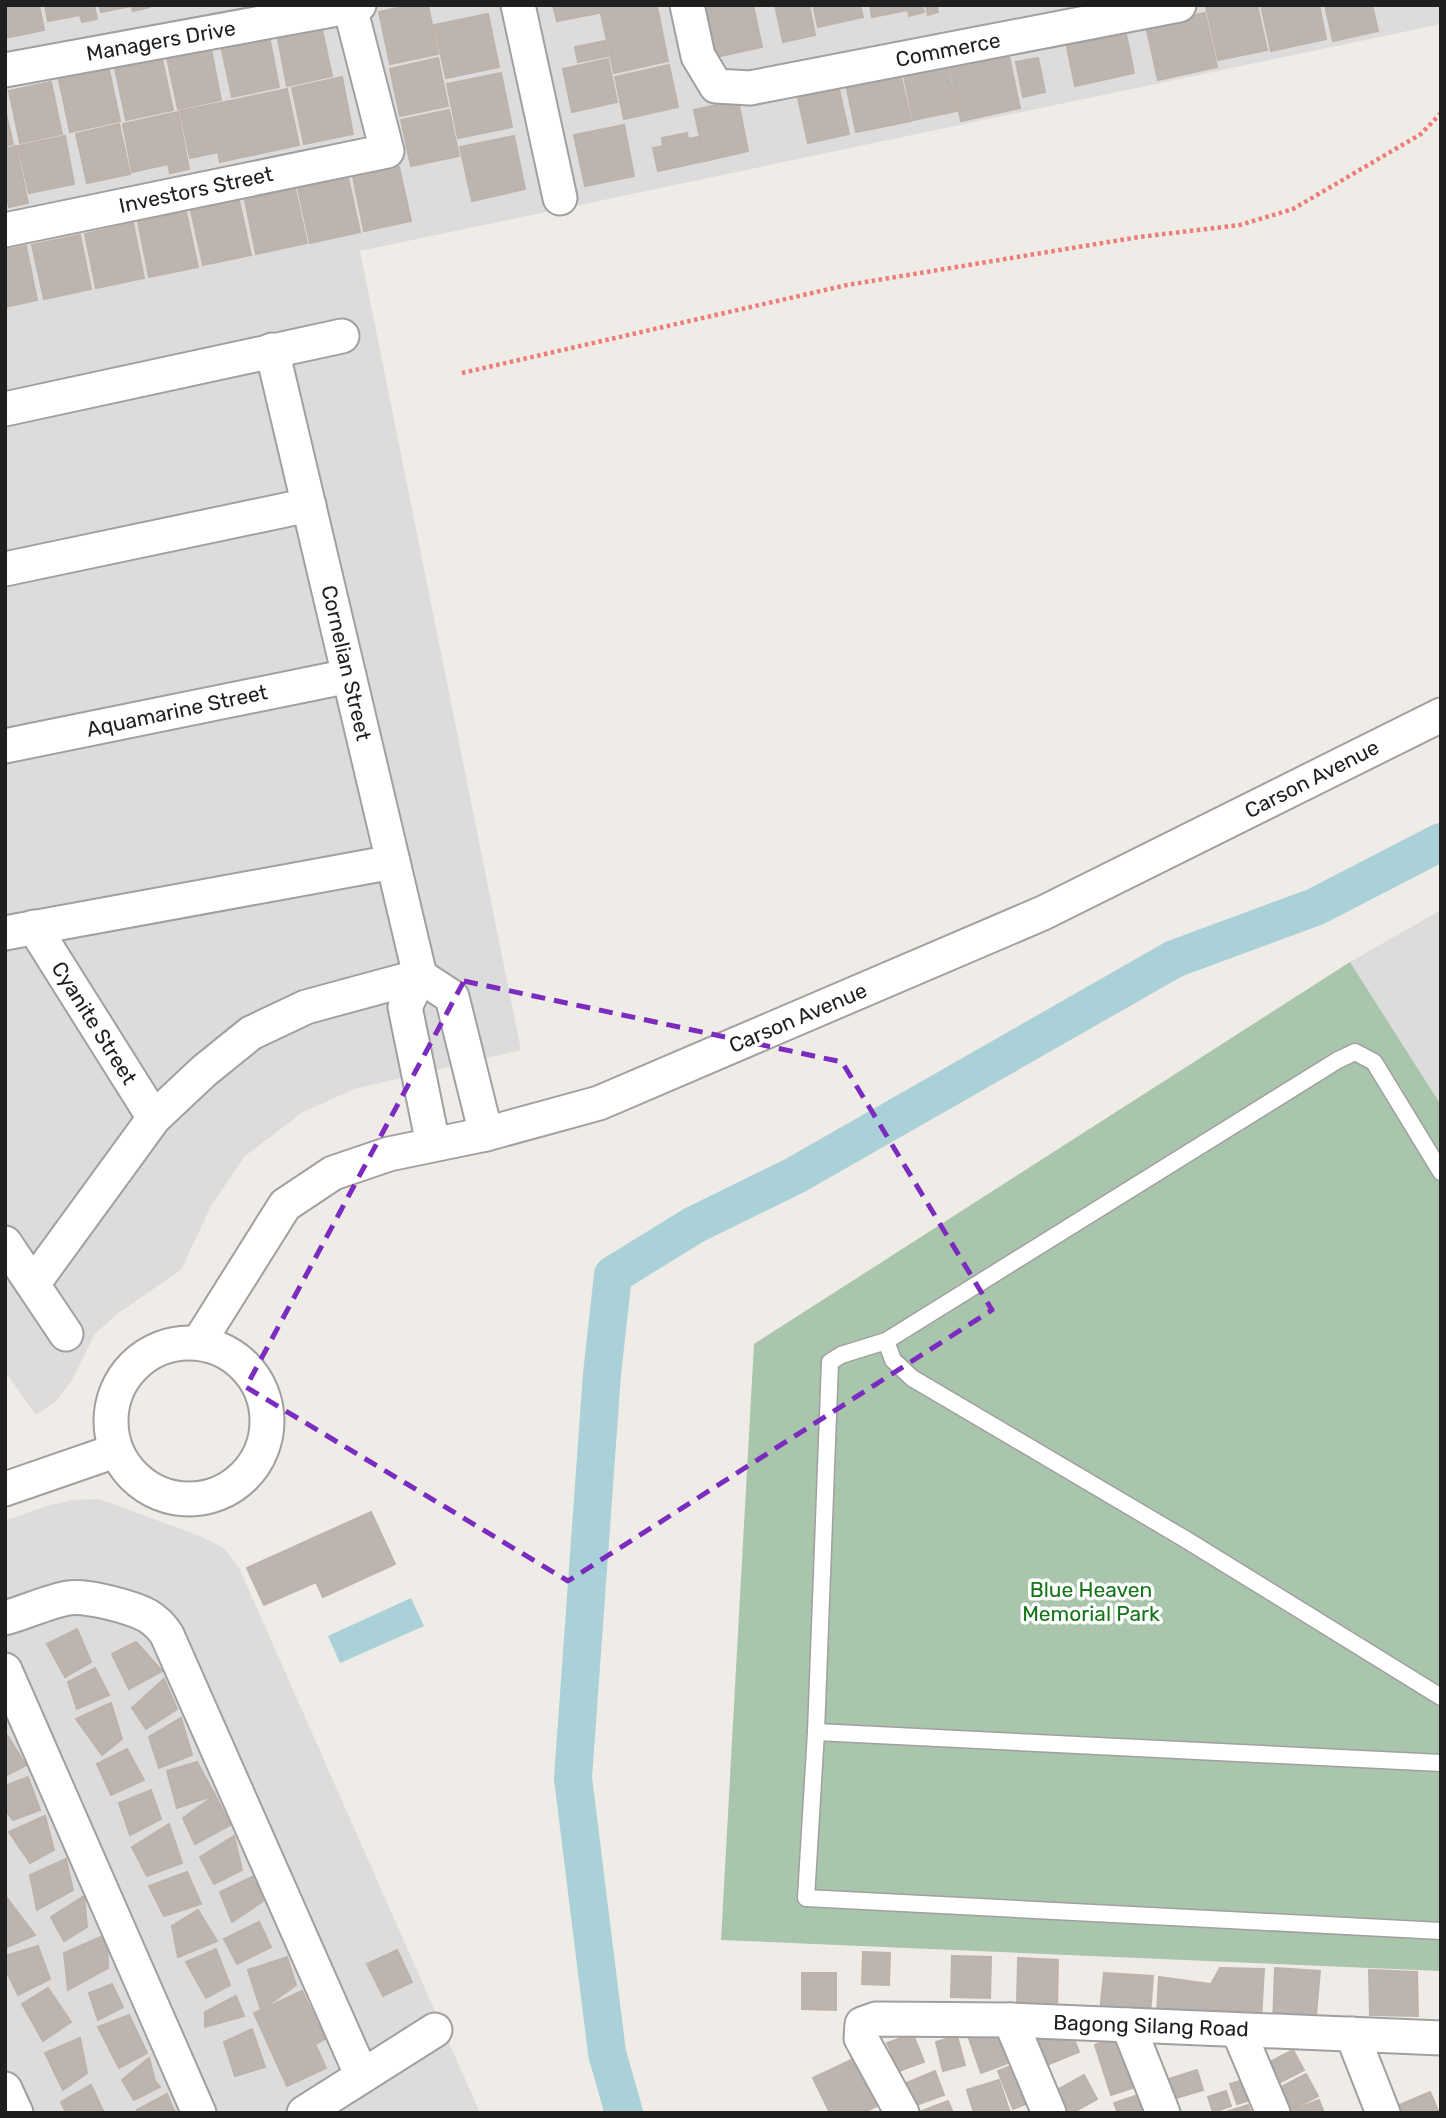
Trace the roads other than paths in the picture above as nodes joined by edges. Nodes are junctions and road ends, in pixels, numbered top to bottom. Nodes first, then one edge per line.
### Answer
1 (518, 5) edge
2 (687, 5) edge
3 (1179, 5) edge
4 (354, 6) edge
5 (1127, 10) edge
6 (5, 70) edge
7 (560, 198) dead end
8 (5, 230) edge
9 (342, 336) dead end
10 (272, 350) junction
11 (5, 409) edge
12 (309, 505) junction
13 (5, 569) edge
14 (349, 676) junction
15 (1441, 715) edge
16 (5, 746) edge
17 (393, 862) junction
18 (20, 930) edge
19 (420, 976) junction
20 (154, 1118) junction
21 (486, 1133) junction
22 (433, 1144) junction
23 (1441, 1172) edge
24 (5, 1243) edge
25 (33, 1284) junction
26 (66, 1334) dead end
27 (886, 1341) junction
28 (199, 1342) junction
29 (114, 1451) junction
30 (5, 1489) edge
31 (5, 1618) edge
32 (5, 1670) edge
33 (1441, 1698) edge
34 (816, 1732) junction
35 (1441, 1763) edge
36 (1441, 1930) edge
37 (1010, 2020) junction
38 (1128, 2025) junction
39 (435, 2030) dead end
40 (1238, 2030) junction
41 (1352, 2035) junction
42 (1441, 2038) edge
43 (362, 2076) junction
44 (5, 2089) edge
45 (16, 2113) edge
46 (199, 2113) edge
47 (304, 2113) edge
48 (902, 2113) edge
49 (1049, 2113) edge
50 (1163, 2113) edge
51 (1273, 2113) edge
52 (1383, 2113) edge

1 - 7 street
2 - 5 street, Commerce
3 - 5 street, Commerce
4 - 6 street, Managers Drive
4 - 8 street, Investors Street
9 - 10 street
10 - 11 street
10 - 12 street, Cornelian Street
12 - 13 street
12 - 14 street, Cornelian Street
14 - 16 street, Aquamarine Street
14 - 17 street, Cornelian Street
15 - 21 street, Carson Avenue
17 - 18 street
17 - 19 street, Cornelian Street
18 - 20 street, Cyanite Street
19 - 20 street
19 - 21 street
19 - 22 street
20 - 25 street
21 - 22 street, Carson Avenue
22 - 28 street, Carson Avenue
23 - 27 lane
24 - 25 street
25 - 26 street
27 - 33 lane
27 - 34 lane
28 - 29 street
28 - 29 street
29 - 30 street
31 - 43 street
32 - 46 street
34 - 35 lane
34 - 36 lane
37 - 38 street, Bagong Silang Road
37 - 48 street, Bagong Silang Road
37 - 49 street
38 - 40 street, Bagong Silang Road
38 - 50 street
39 - 43 street
40 - 41 street, Bagong Silang Road
40 - 51 street
41 - 42 street, Bagong Silang Road
41 - 52 street
43 - 47 street
44 - 45 street

